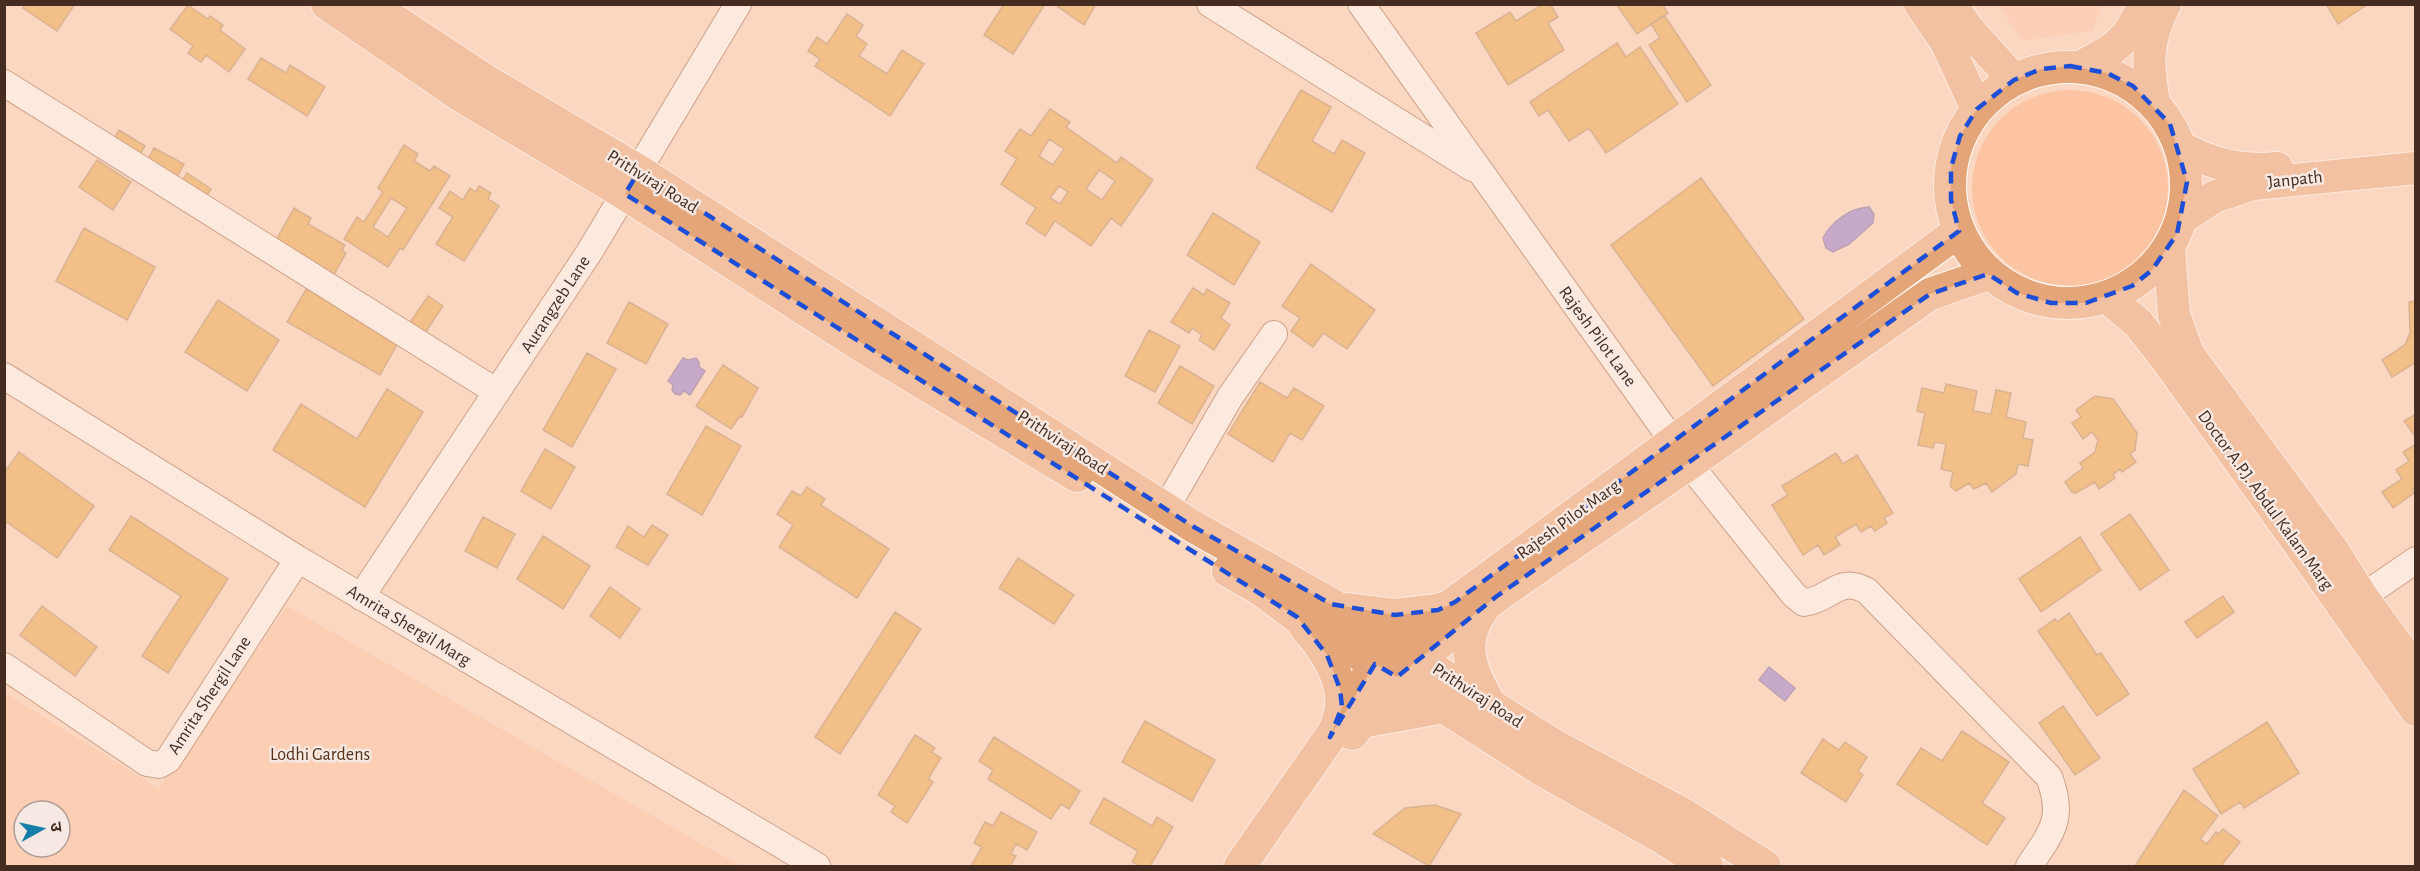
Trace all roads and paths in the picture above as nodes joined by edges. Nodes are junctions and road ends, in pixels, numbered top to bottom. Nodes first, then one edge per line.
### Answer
1 (327, 4) edge
2 (369, 4) edge
3 (738, 4) edge
4 (1210, 4) edge
5 (1361, 4) edge
6 (1920, 4) edge
7 (1951, 4) edge
8 (2144, 4) edge
9 (2165, 4) edge
10 (2080, 67) junction
11 (2014, 80) junction
12 (4, 83) edge
13 (2154, 104) junction
14 (1977, 109) junction
15 (2180, 147) junction
16 (2415, 154) edge
17 (2415, 168) edge
18 (1483, 175) junction
19 (632, 183) junction
20 (2182, 218) junction
21 (1959, 231) junction
22 (2169, 249) junction
23 (1988, 274) junction
24 (2108, 298) junction
25 (1274, 334) dead end
26 (4, 376) edge
27 (497, 392) junction
28 (1681, 453) junction
29 (1166, 508) junction
30 (298, 559) junction
31 (2415, 560) edge
32 (1497, 596) junction
33 (361, 597) junction
34 (2362, 597) junction
35 (1455, 602) junction
36 (1331, 604) junction
37 (1297, 617) junction
38 (1397, 661) junction
39 (4, 666) edge
40 (2415, 671) edge
41 (1489, 703) junction
42 (1444, 707) junction
43 (2415, 710) edge
44 (1361, 722) junction
45 (1330, 737) junction
46 (817, 867) edge
47 (1240, 867) edge
48 (1267, 867) edge
49 (1707, 867) edge
50 (1765, 867) edge
51 (2029, 867) edge

1 - 19 main road, Prithviraj Road
2 - 19 main road, Prithviraj Road
3 - 19 street, Aurangzeb Lane
4 - 18 street
5 - 18 street, Rajesh Pilot Lane
6 - 14 main road
7 - 11 main road
8 - 10 main road
9 - 13 main road
10 - 11 main road
10 - 13 main road
11 - 14 main road
12 - 27 street
13 - 15 main road
14 - 21 main road
15 - 16 main road, Janpath
15 - 20 main road
17 - 20 main road, Janpath
18 - 28 street, Rajesh Pilot Lane
19 - 27 street, Aurangzeb Lane
19 - 29 main road, Prithviraj Road
19 - 37 main road, Prithviraj Road
20 - 22 main road
21 - 23 main road
21 - 28 main road, Rajesh Pilot Marg
22 - 24 main road
22 - 34 main road, Doctor A.P.J. Abdul Kalam Marg
23 - 24 main road
23 - 28 main road, Rajesh Pilot Marg
24 - 43 main road, Doctor A.P.J. Abdul Kalam Marg
25 - 29 street
26 - 30 street, Amrita Shergil Marg
27 - 33 street, Aurangzeb Lane
28 - 32 main road, Rajesh Pilot Marg
28 - 35 main road, Rajesh Pilot Marg
28 - 51 street, Rajesh Pilot Lane
29 - 36 main road, Prithviraj Road
30 - 33 street, Amrita Shergil Marg
30 - 39 street, Amrita Shergil Lane
31 - 34 street
32 - 38 main road, Rajesh Pilot Marg
32 - 41 main road
33 - 46 street, Amrita Shergil Marg
34 - 40 main road, Doctor A.P.J. Abdul Kalam Marg
35 - 36 main road
35 - 38 main road, Rajesh Pilot Marg
36 - 38 main road, Prithviraj Road
37 - 38 main road, Prithviraj Road
37 - 45 main road
38 - 41 main road, Prithviraj Road
38 - 42 main road, Prithviraj Road
38 - 44 main road, Rajesh Pilot Marg
38 - 45 main road, Rajesh Pilot Marg
41 - 50 main road, Prithviraj Road
42 - 44 main road
42 - 49 main road, Prithviraj Road
44 - 48 main road, Rajesh Pilot Marg
45 - 47 main road, Rajesh Pilot Marg

